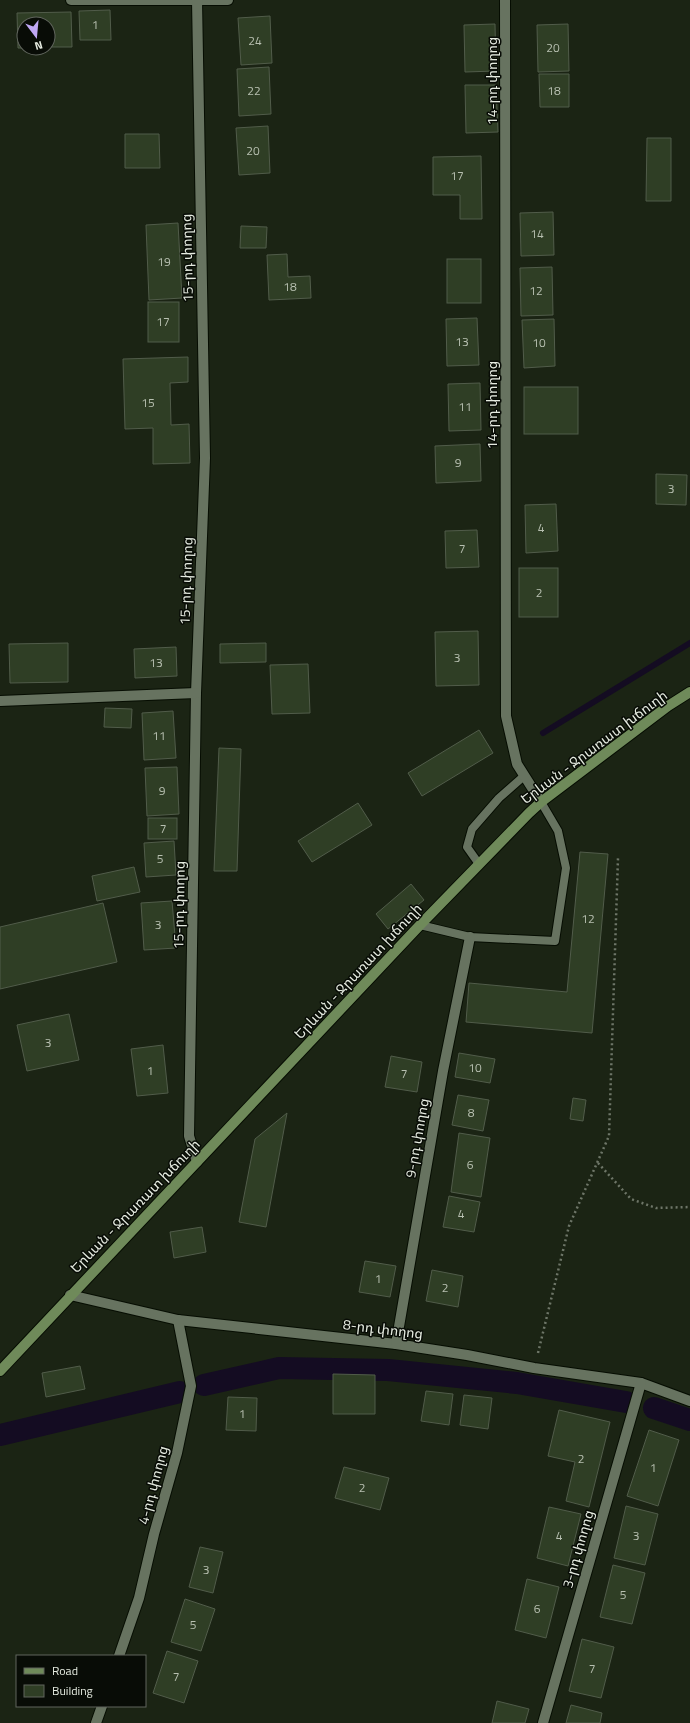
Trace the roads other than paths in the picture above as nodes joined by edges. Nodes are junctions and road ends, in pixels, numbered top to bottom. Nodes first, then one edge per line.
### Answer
1 (71, 0) edge
2 (197, 0) edge
3 (228, 0) edge
4 (506, 0) edge
5 (690, 692) edge
6 (196, 693) junction
7 (0, 701) edge
8 (524, 776) junction
9 (541, 802) junction
10 (480, 864) junction
11 (420, 925) junction
12 (470, 937) junction
13 (197, 1162) junction
14 (70, 1295) junction
15 (178, 1320) junction
16 (396, 1344) junction
17 (0, 1371) edge
18 (641, 1383) junction
19 (690, 1401) edge
20 (119, 1655) edge
21 (102, 1707) edge
22 (96, 1723) edge
23 (543, 1723) edge

1 - 2 street
2 - 3 street
2 - 6 street, 15-րդ փողոց
4 - 8 street, 14-րդ փողոց
5 - 9 main road, Երևան - Ջրառատ խճուղի
6 - 7 street
6 - 13 street, 15-րդ փողոց
8 - 9 street, 14-րդ փողոց
8 - 10 lane
9 - 10 main road, Երևան - Ջրառատ խճուղի
9 - 12 lane
10 - 11 main road, Երևան - Ջրառատ խճուղի
11 - 12 lane
11 - 13 main road, Երևան - Ջրառատ խճուղի
12 - 16 street, 9-րդ փողոց
13 - 14 main road, Երևան - Ջրառատ խճուղի
14 - 15 street, 8-րդ փողոց
14 - 17 main road, Երևան - Ջրառատ խճուղի
15 - 16 street, 8-րդ փողոց
15 - 20 street, 4-րդ փողոց
16 - 18 street, 8-րդ փողոց
18 - 19 street, 8-րդ փողոց
18 - 23 street, 3-րդ փողոց
21 - 22 street

